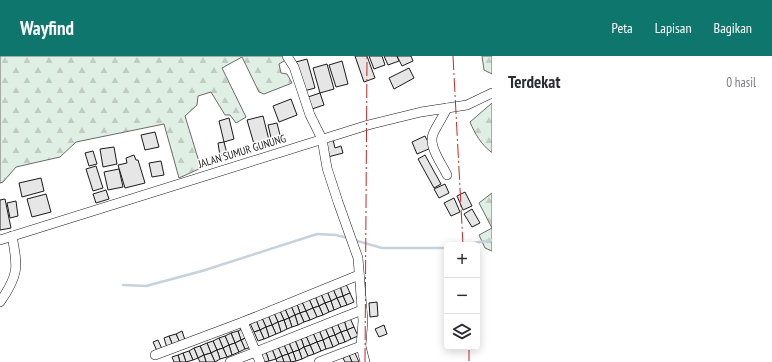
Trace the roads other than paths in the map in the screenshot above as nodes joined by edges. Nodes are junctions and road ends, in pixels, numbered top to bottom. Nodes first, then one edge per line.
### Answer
1 (287, 56) edge
2 (492, 93) edge
3 (447, 108) junction
4 (322, 139) junction
5 (447, 175) dead end
6 (12, 236) junction
7 (0, 240) edge
8 (360, 275) junction
9 (0, 302) edge
10 (362, 310) junction
11 (243, 322) junction
12 (361, 346) junction
13 (256, 353) junction
14 (155, 355) dead end
15 (324, 361) edge
16 (230, 362) edge
17 (260, 362) edge
18 (365, 362) edge

1 - 4 street
2 - 3 street, JALAN SUMUR GUNUNG
3 - 4 street, JALAN SUMUR GUNUNG
3 - 5 street
4 - 6 street, JALAN SUMUR GUNUNG
4 - 8 street
6 - 7 street, JALAN SUMUR GUNUNG
6 - 9 street
8 - 10 street
8 - 11 street
10 - 12 street
10 - 13 street
11 - 13 street
11 - 14 street
12 - 15 street
12 - 18 street
13 - 16 street
13 - 17 street

